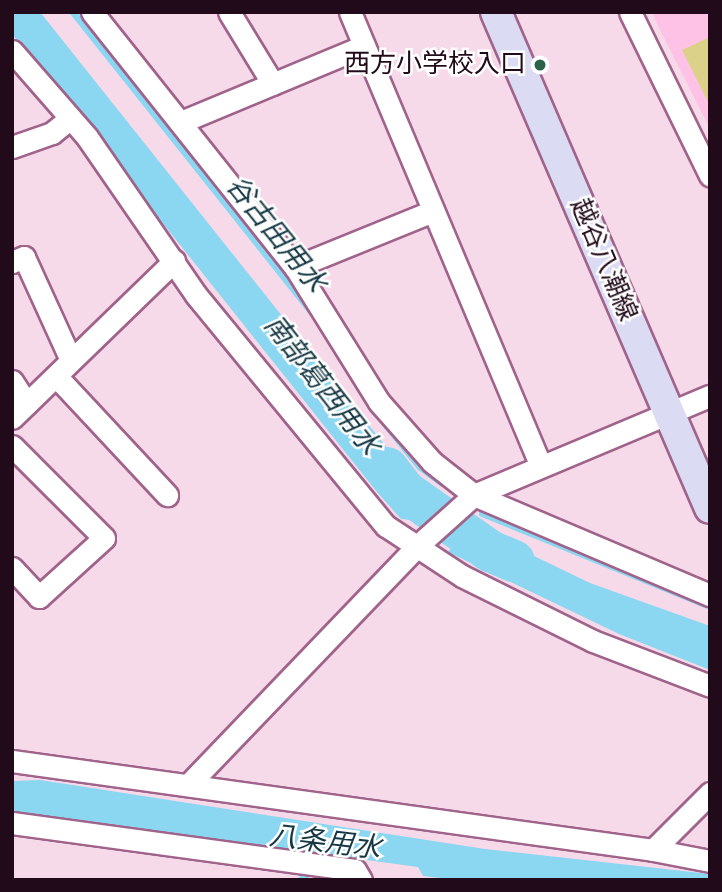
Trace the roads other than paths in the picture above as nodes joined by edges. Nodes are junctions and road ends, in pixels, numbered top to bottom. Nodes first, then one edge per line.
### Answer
1 (92, 12) edge
2 (229, 12) edge
3 (350, 12) edge
4 (496, 12) edge
5 (631, 12) edge
6 (364, 46) junction
7 (12, 51) edge
8 (273, 84) junction
9 (69, 118) junction
10 (181, 122) junction
11 (12, 147) edge
12 (710, 174) edge
13 (433, 211) junction
14 (174, 261) junction
15 (12, 262) edge
16 (295, 267) junction
17 (71, 360) junction
18 (55, 376) junction
19 (12, 381) edge
20 (710, 396) edge
21 (668, 410) junction
22 (19, 411) edge
23 (12, 446) edge
24 (540, 463) junction
25 (167, 495) dead end
26 (474, 495) junction
27 (710, 508) edge
28 (415, 548) junction
29 (12, 568) edge
30 (710, 595) edge
31 (710, 686) edge
32 (12, 761) edge
33 (188, 785) junction
34 (710, 793) edge
35 (12, 823) edge
36 (653, 850) junction
37 (710, 861) edge
38 (361, 880) edge

1 - 10 street
2 - 8 street
3 - 6 street
4 - 21 main road, 越谷八潮線
5 - 12 street
6 - 8 street
6 - 13 street
7 - 9 street
8 - 10 street
9 - 11 street
9 - 14 street
10 - 16 street
13 - 16 street
13 - 24 street
14 - 17 street
14 - 28 street
15 - 17 street
16 - 26 street
17 - 18 street
18 - 22 street
18 - 25 street
19 - 22 street
20 - 21 street
21 - 24 street
21 - 27 main road, 越谷八潮線
23 - 29 street
24 - 26 street
26 - 28 street
26 - 30 street
28 - 31 street
28 - 33 street
32 - 33 street
33 - 36 street
34 - 36 street
35 - 38 street
36 - 37 street

